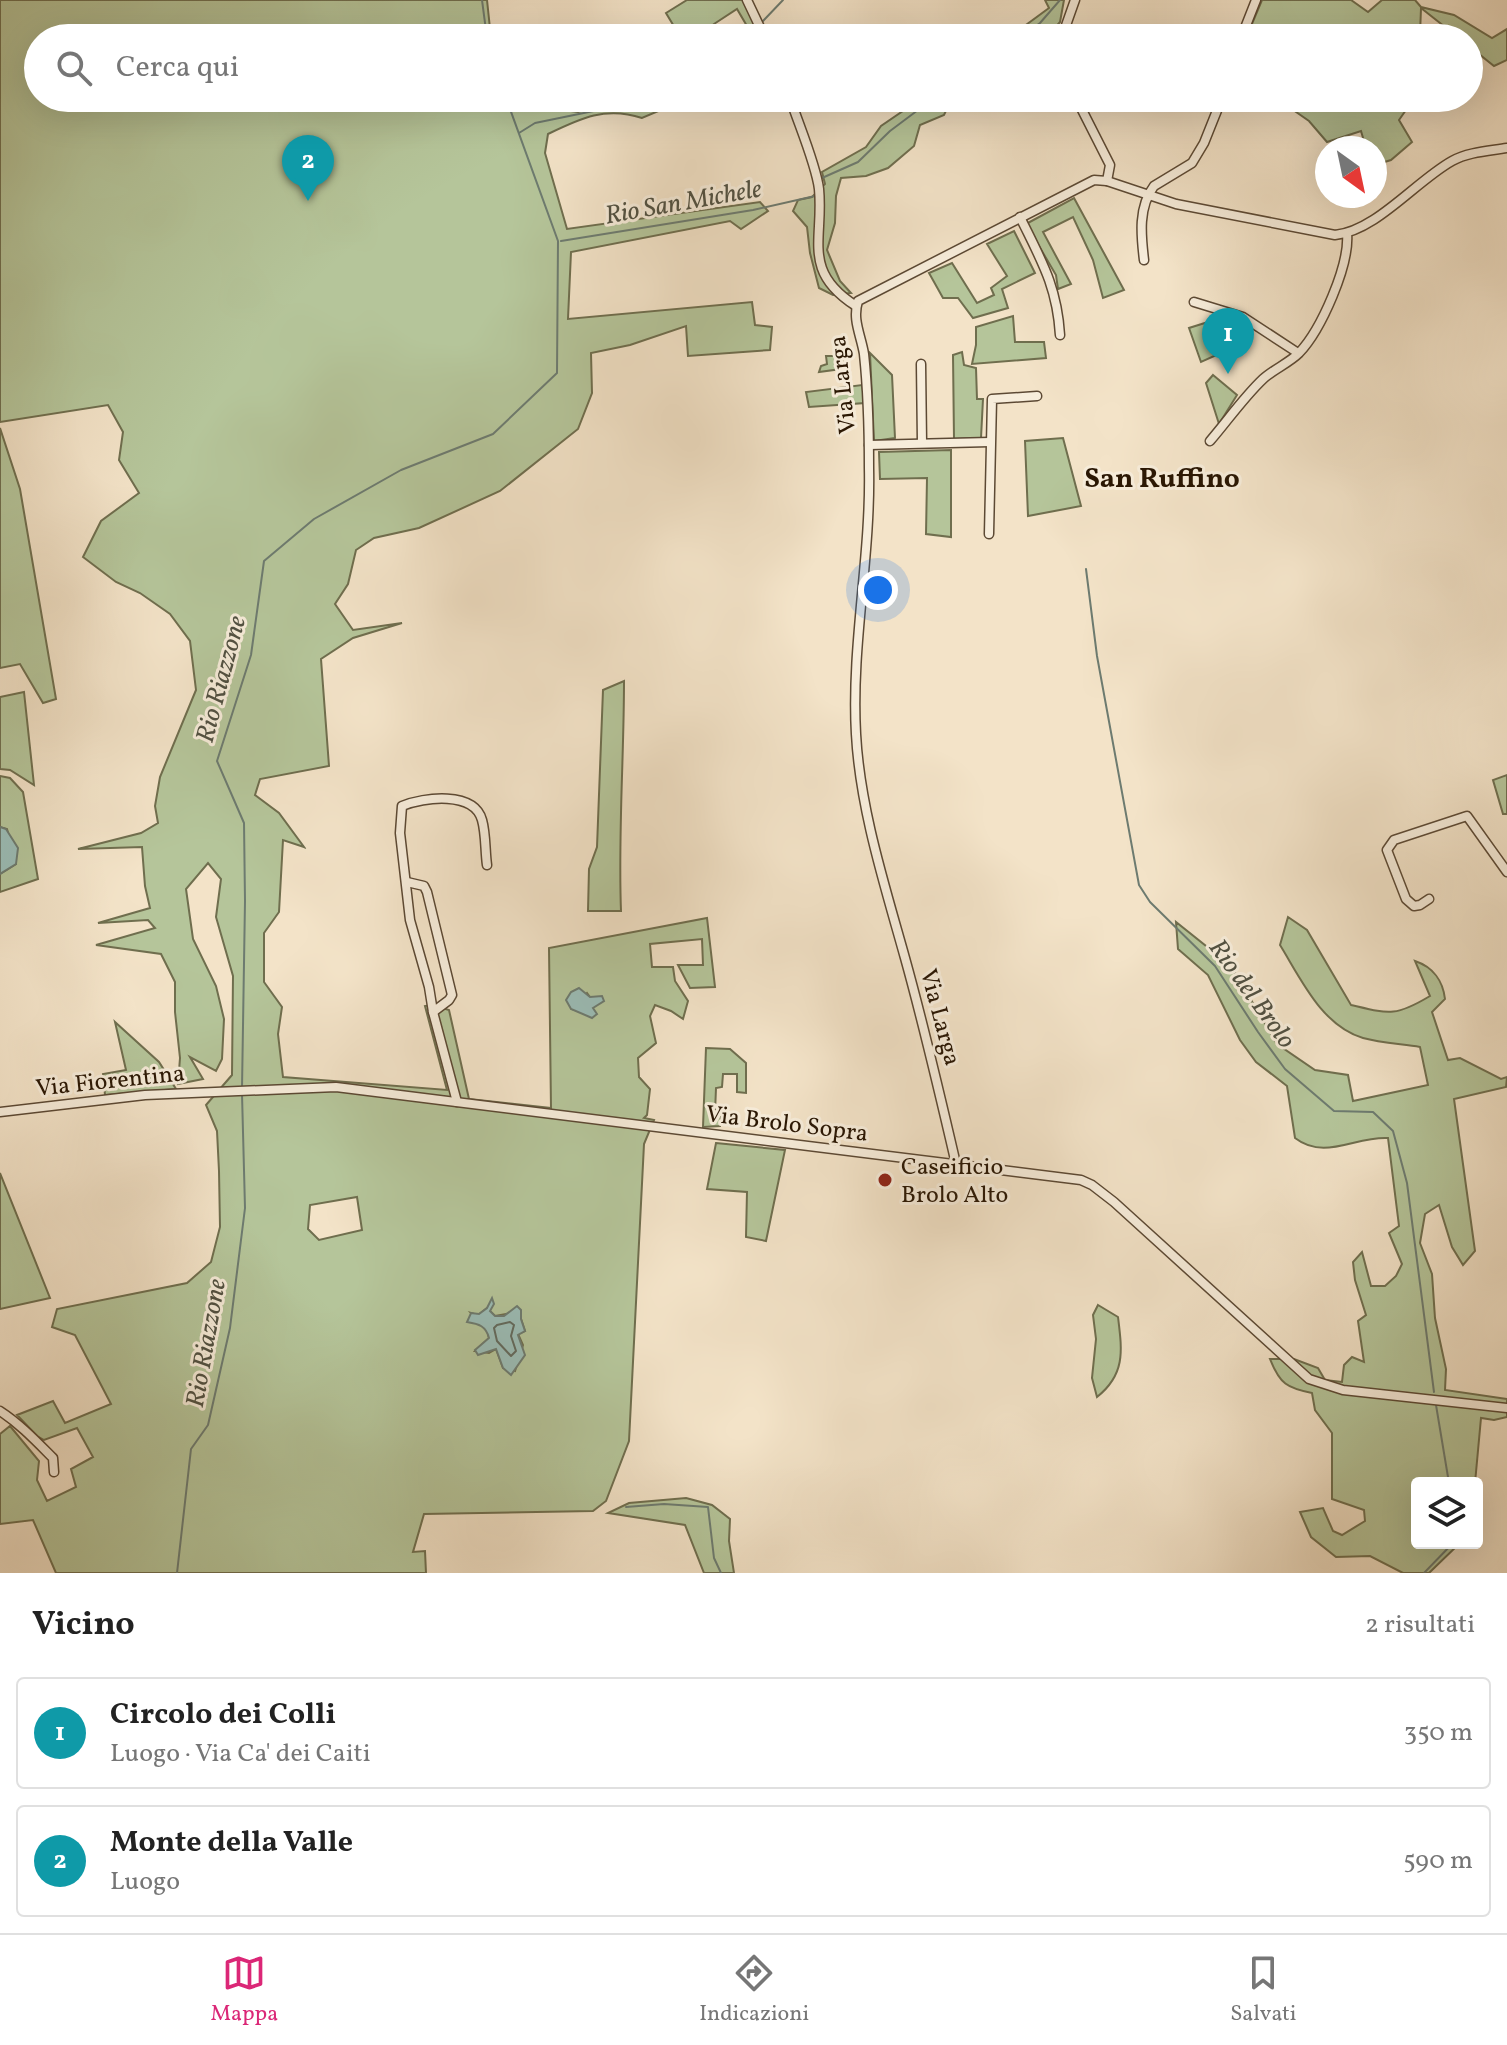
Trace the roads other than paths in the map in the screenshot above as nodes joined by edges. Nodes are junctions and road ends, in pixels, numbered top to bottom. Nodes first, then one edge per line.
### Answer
1 (747, 0) edge
2 (1075, 0) edge
3 (1256, 0) edge
4 (758, 24) edge
5 (1066, 24) edge
6 (1247, 24) edge
7 (795, 112) edge
8 (1083, 112) edge
9 (1216, 112) edge
10 (1507, 148) edge
11 (1107, 181) junction
12 (1148, 196) junction
13 (1020, 217) junction
14 (1347, 233) junction
15 (1144, 260) dead end
16 (1194, 302) dead end
17 (856, 306) junction
18 (1060, 335) dead end
19 (1298, 353) junction
20 (921, 364) dead end
21 (1037, 396) dead end
22 (1210, 441) dead end
23 (990, 442) junction
24 (922, 443) junction
25 (869, 445) junction
26 (989, 534) dead end
27 (487, 865) dead end
28 (1507, 872) edge
29 (407, 882) junction
30 (1429, 899) dead end
31 (433, 1012) junction
32 (224, 1090) joint
33 (457, 1102) junction
34 (0, 1112) edge
35 (956, 1164) junction
36 (1507, 1408) edge
37 (0, 1411) edge
38 (54, 1472) dead end

1 - 4 street
2 - 5 street
3 - 6 street
7 - 17 street
8 - 11 street
9 - 12 street
10 - 14 street
11 - 12 street
11 - 13 street, Via Larga
12 - 14 street
12 - 15 street
13 - 17 street, Via Larga
13 - 18 street
14 - 19 street
16 - 19 street
17 - 25 street, Via Larga
19 - 22 street
20 - 24 street
21 - 23 street
23 - 24 street
23 - 26 street
24 - 25 street
25 - 35 street, Via Larga
27 - 29 street
28 - 30 street
29 - 31 street
29 - 31 street
31 - 33 street
32 - 33 street, Via Brolo Sopra
32 - 34 street, Via Fiorentina
33 - 35 street, Via Brolo Sopra
35 - 36 street, Via Brolo Sopra
37 - 38 street

